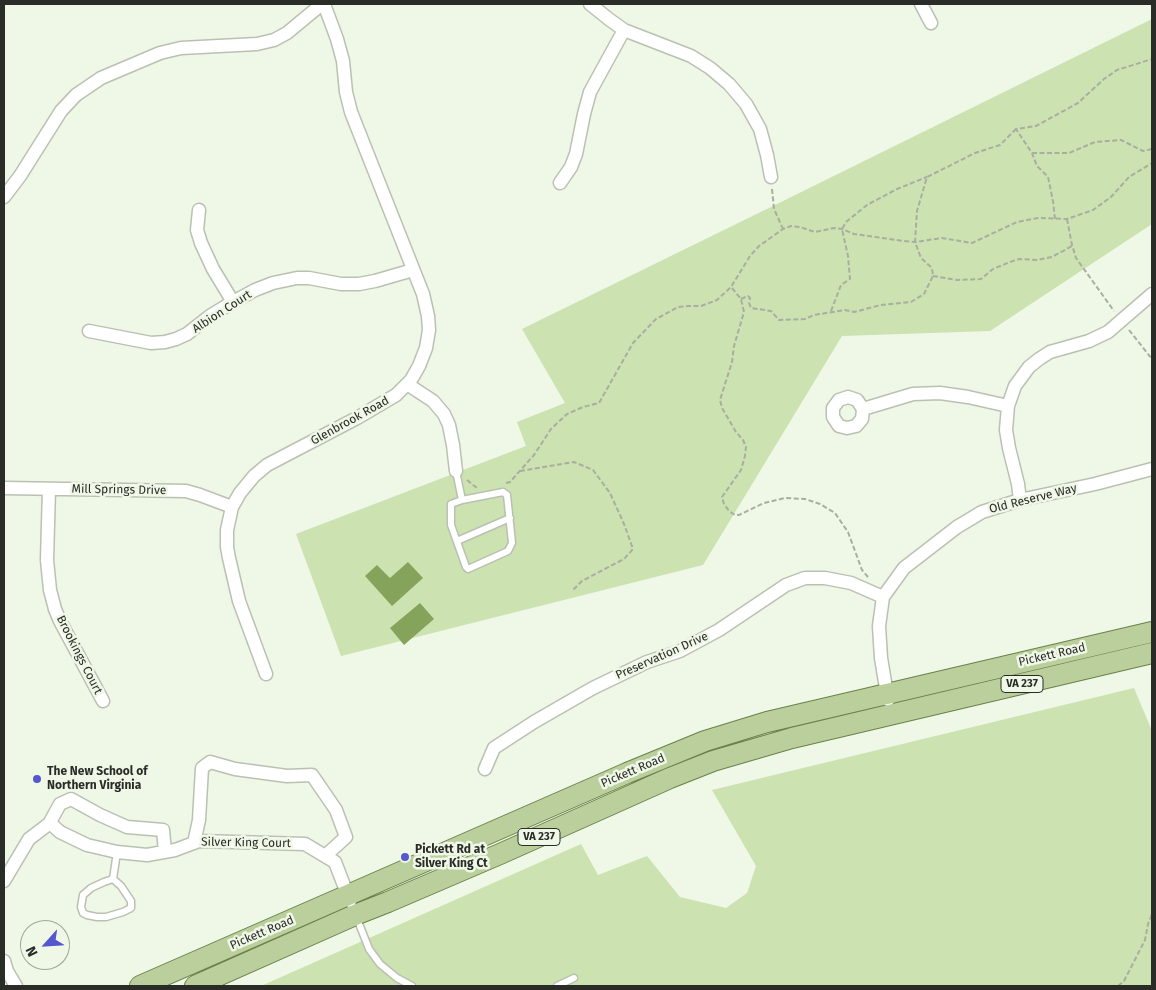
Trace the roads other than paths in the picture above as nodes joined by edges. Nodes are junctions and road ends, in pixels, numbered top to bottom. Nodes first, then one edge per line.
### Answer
1 (323, 4) edge
2 (590, 4) edge
3 (920, 4) edge
4 (931, 23) dead end
5 (624, 30) junction
6 (770, 177) road end
7 (560, 183) dead end
8 (4, 197) edge
9 (199, 210) dead end
10 (413, 270) junction
11 (1152, 294) edge
12 (233, 302) junction
13 (89, 331) dead end
14 (407, 384) junction
15 (1008, 406) junction
16 (863, 409) dead end
17 (1152, 468) edge
18 (456, 471) joint
19 (4, 488) edge
20 (49, 489) junction
21 (462, 500) junction
22 (1020, 500) junction
23 (232, 507) junction
24 (510, 518) junction
25 (457, 541) junction
26 (883, 597) junction
27 (1152, 632) edge
28 (1152, 653) edge
29 (266, 674) dead end
30 (887, 693) junction
31 (103, 701) dead end
32 (891, 715) junction
33 (485, 769) dead end
34 (49, 824) junction
35 (194, 843) junction
36 (117, 852) junction
37 (165, 852) junction
38 (325, 856) junction
39 (113, 879) junction
40 (4, 881) edge
41 (349, 896) junction
42 (355, 915) junction
43 (4, 961) edge
44 (574, 978) dead end
45 (16, 986) edge
46 (140, 986) edge
47 (195, 986) edge
48 (412, 986) edge
49 (557, 986) edge

1 - 8 street
1 - 10 street, Glenbrook Road
2 - 5 street
3 - 4 street
5 - 6 street
5 - 7 street
9 - 12 street
10 - 12 street, Albion Court
10 - 14 street, Glenbrook Road
11 - 15 street
12 - 13 street, Albion Court
14 - 18 street
14 - 23 street, Glenbrook Road
15 - 16 street
15 - 22 street
17 - 22 street, Old Reserve Way
18 - 21 lane
19 - 20 street, Mill Springs Drive
20 - 23 street, Mill Springs Drive
20 - 31 street, Brookings Court
21 - 24 lane
21 - 25 lane
22 - 26 street, Old Reserve Way
23 - 29 street, Glenbrook Road
24 - 25 lane
24 - 25 lane
26 - 30 street, Old Reserve Way
26 - 33 street, Preservation Drive
27 - 30 main road, Pickett Road / VA 237
28 - 32 main road, Pickett Road / VA 237
30 - 32 street, Old Reserve Way
30 - 41 main road, Pickett Road / VA 237
32 - 42 main road, Pickett Road / VA 237
34 - 36 street, Silver King Court
34 - 37 street
34 - 40 street
35 - 37 street, Silver King Court
35 - 38 street, Silver King Court
35 - 38 street, Silver King Court
36 - 37 street, Silver King Court
36 - 39 lane
38 - 41 street, Silver King Court
39 - 39 lane
41 - 42 street, Silver King Court
41 - 46 main road, Pickett Road / VA 237
42 - 47 main road, Pickett Road / VA 237
42 - 48 lane
43 - 45 street
44 - 49 lane

